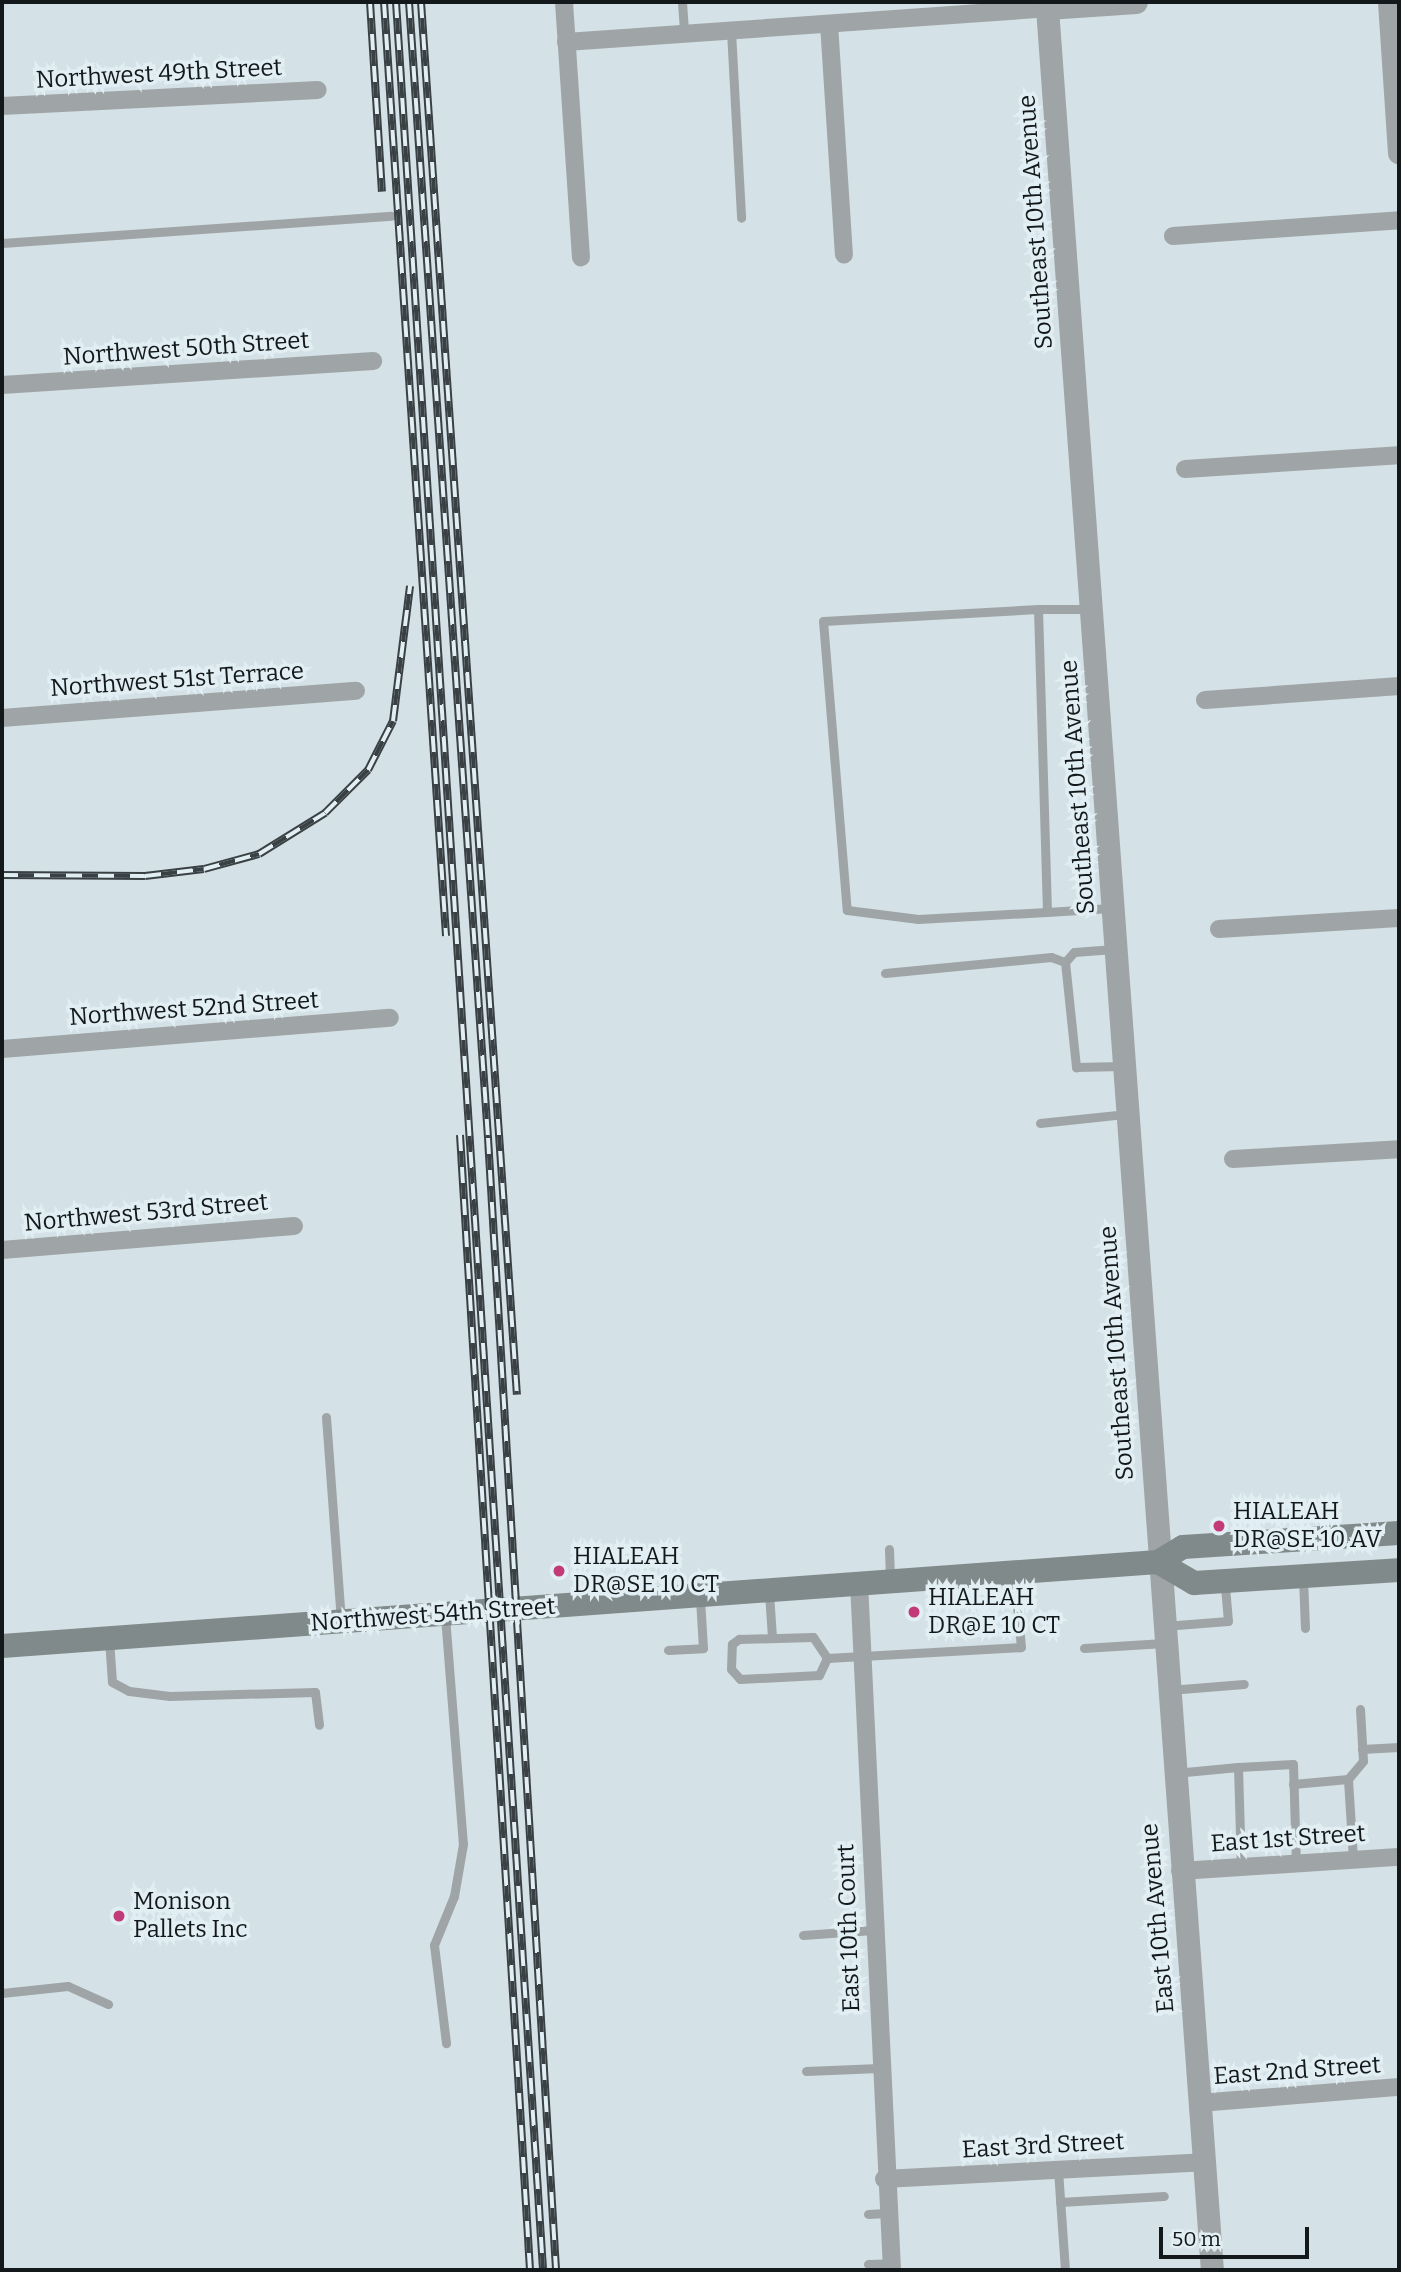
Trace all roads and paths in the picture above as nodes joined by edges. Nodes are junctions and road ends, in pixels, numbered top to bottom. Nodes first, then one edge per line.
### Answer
1 (564, 2) edge
2 (682, 2) edge
3 (1136, 2) edge
4 (1389, 2) edge
5 (999, 7) edge
6 (1047, 8) junction
7 (829, 24) junction
8 (731, 31) junction
9 (684, 34) junction
10 (566, 42) junction
11 (318, 90) dead end
12 (2, 106) edge
13 (1399, 153) edge
14 (391, 215) dead end
15 (741, 218) dead end
16 (1399, 220) edge
17 (1172, 236) dead end
18 (2, 243) edge
19 (844, 255) dead end
20 (581, 257) dead end
21 (373, 361) dead end
22 (2, 385) edge
23 (1399, 455) edge
24 (1185, 469) dead end
25 (1038, 609) junction
26 (1091, 609) junction
27 (1399, 686) edge
28 (356, 691) dead end
29 (1205, 700) dead end
30 (2, 718) edge
31 (1113, 908) junction
32 (1047, 912) junction
33 (1399, 918) edge
34 (1219, 929) dead end
35 (1116, 949) junction
36 (1065, 962) junction
37 (885, 973) dead end
38 (390, 1018) dead end
39 (2, 1049) edge
40 (1124, 1065) junction
41 (1127, 1114) junction
42 (1040, 1123) dead end
43 (1399, 1149) edge
44 (1233, 1160) dead end
45 (294, 1226) dead end
46 (2, 1250) edge
47 (326, 1417) dead end
48 (1399, 1533) edge
49 (888, 1549) dead end
50 (1158, 1562) junction
51 (1399, 1570) edge
52 (1014, 1572) junction
53 (1303, 1577) junction
54 (891, 1580) junction
55 (1225, 1581) junction
56 (859, 1583) junction
57 (769, 1589) junction
58 (699, 1597) junction
59 (444, 1614) junction
60 (341, 1621) junction
61 (1304, 1628) dead end
62 (1163, 1634) junction
63 (109, 1637) junction
64 (772, 1637) junction
65 (2, 1646) edge
66 (1084, 1648) dead end
67 (668, 1650) dead end
68 (862, 1656) junction
69 (828, 1658) junction
70 (1244, 1684) dead end
71 (1167, 1690) junction
72 (1360, 1709) dead end
73 (319, 1725) dead end
74 (1399, 1746) edge
75 (1362, 1749) junction
76 (1238, 1767) junction
77 (1173, 1773) junction
78 (1348, 1779) junction
79 (1293, 1784) junction
80 (1399, 1857) edge
81 (1353, 1859) junction
82 (1296, 1864) junction
83 (1241, 1867) junction
84 (1180, 1871) junction
85 (873, 1930) junction
86 (803, 1935) dead end
87 (2, 1993) edge
88 (108, 2004) dead end
89 (446, 2043) dead end
90 (879, 2068) junction
91 (806, 2071) dead end
92 (1399, 2087) edge
93 (1199, 2103) junction
94 (1204, 2162) junction
95 (1058, 2170) junction
96 (884, 2179) junction
97 (1164, 2196) dead end
98 (1060, 2202) junction
99 (887, 2213) junction
100 (868, 2214) dead end
101 (868, 2264) dead end
102 (892, 2267) edge
103 (1065, 2270) edge
104 (1212, 2270) edge

1 - 10 street
2 - 9 lane
3 - 6 street
4 - 13 street
5 - 6 street
5 - 7 street
6 - 26 street, Southeast 10th Avenue
7 - 8 street
7 - 19 street
8 - 9 street
8 - 15 lane
9 - 10 street
10 - 20 street
11 - 12 street, Northwest 49th Street
14 - 18 lane
16 - 17 street
21 - 22 street, Northwest 50th Street
23 - 24 street
25 - 26 lane
25 - 32 lane
25 - 32 lane
26 - 31 street, Southeast 10th Avenue
27 - 29 street
28 - 30 street, Northwest 51st Terrace
31 - 32 lane
31 - 35 street, Southeast 10th Avenue
33 - 34 street
35 - 36 lane
35 - 40 street, Southeast 10th Avenue
36 - 37 lane
36 - 40 lane
38 - 39 street, Northwest 52nd Street
40 - 41 street, Southeast 10th Avenue
41 - 42 lane
41 - 50 street, Southeast 10th Avenue
43 - 44 street
45 - 46 street, Northwest 53rd Street
47 - 60 lane
48 - 50 main road, Northwest 54th Street
49 - 54 lane
50 - 52 main road, Northwest 54th Street
50 - 55 main road
50 - 62 street, East 10th Avenue
51 - 53 main road
52 - 54 main road, Northwest 54th Street
52 - 68 lane
53 - 55 main road
53 - 61 lane
54 - 56 main road, Northwest 54th Street
55 - 62 lane
56 - 57 main road, Northwest 54th Street
56 - 68 street, East 10th Court
57 - 58 main road, Northwest 54th Street
57 - 64 lane
58 - 59 main road, Northwest 54th Street
58 - 67 lane
59 - 60 main road, Northwest 54th Street
59 - 89 lane
60 - 63 main road, Northwest 54th Street
62 - 66 lane
62 - 71 street, East 10th Avenue
63 - 65 main road, Northwest 54th Street
63 - 73 lane
64 - 69 lane
64 - 69 lane
68 - 69 lane
68 - 85 street, East 10th Court
70 - 71 lane
71 - 77 street, East 10th Avenue
72 - 75 lane
74 - 75 lane
75 - 78 lane
76 - 77 lane
76 - 79 lane
76 - 83 lane
77 - 84 street, East 10th Avenue
78 - 79 lane
78 - 81 lane
79 - 82 lane
80 - 81 street, East 1st Street
81 - 82 street, East 1st Street
82 - 83 street, East 1st Street
83 - 84 street, East 1st Street
84 - 93 street, East 10th Avenue
85 - 86 lane
85 - 90 street, East 10th Court
87 - 88 lane
90 - 91 lane
90 - 96 street, East 10th Court
92 - 93 street, East 2nd Street
93 - 94 street, East 10th Avenue
94 - 95 street, East 3rd Street
94 - 104 street, East 10th Avenue
95 - 96 street, East 3rd Street
95 - 98 lane
96 - 99 street, East 10th Court
97 - 98 lane
98 - 103 lane
99 - 100 lane
99 - 102 street, East 10th Court
101 - 102 lane

